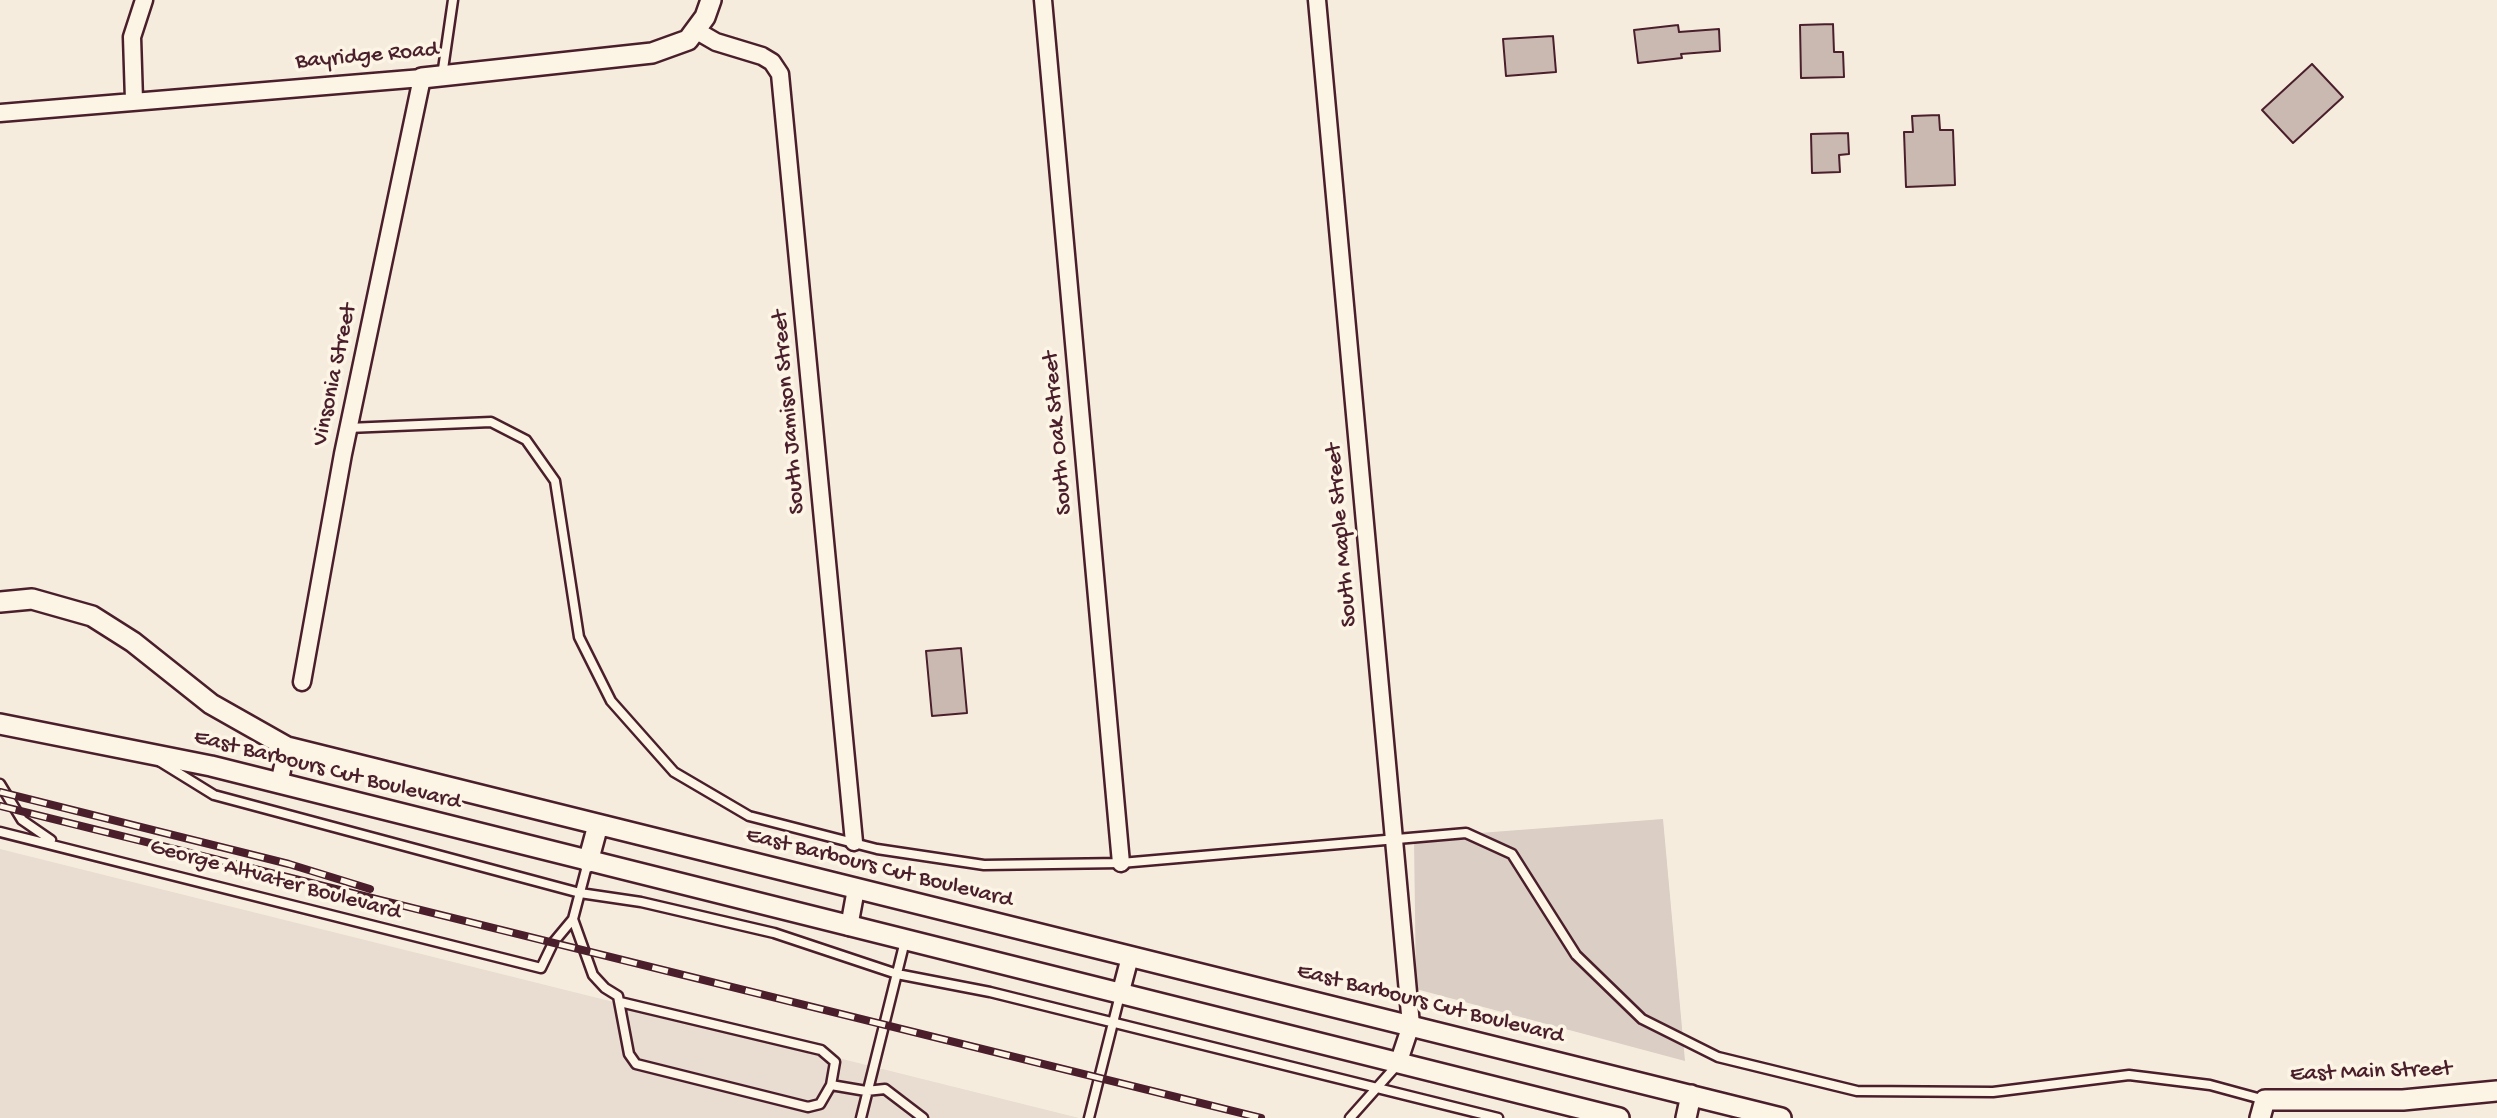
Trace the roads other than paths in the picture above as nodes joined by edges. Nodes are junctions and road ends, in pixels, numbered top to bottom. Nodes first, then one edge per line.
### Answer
1 (144, 0) edge
2 (453, 0) edge
3 (711, 0) edge
4 (1043, 0) edge
5 (1317, 0) edge
6 (697, 31) junction
7 (432, 77) junction
8 (134, 100) junction
9 (0, 113) edge
10 (348, 428) junction
11 (0, 602) edge
12 (302, 682) dead end
13 (0, 724) edge
14 (286, 747) junction
15 (145, 751) junction
16 (0, 784) edge
17 (279, 784) junction
18 (598, 825) junction
19 (0, 832) edge
20 (1394, 840) junction
21 (854, 842) junction
22 (75, 849) junction
23 (588, 862) junction
24 (1121, 863) junction
25 (856, 889) junction
26 (580, 893) junction
27 (573, 919) junction
28 (849, 927) junction
29 (905, 941) junction
30 (1130, 957) junction
31 (897, 974) junction
32 (1120, 995) junction
33 (620, 1002) junction
34 (1112, 1022) junction
35 (1411, 1025) junction
36 (1398, 1064) junction
37 (831, 1085) junction
38 (1377, 1088) junction
39 (866, 1091) junction
40 (2497, 1091) edge
41 (1691, 1095) junction
42 (2262, 1109) edge
43 (861, 1118) edge
44 (923, 1118) edge
45 (1089, 1118) edge
46 (1350, 1118) edge
47 (1498, 1118) edge
48 (1619, 1118) edge
49 (1686, 1118) edge
50 (1781, 1118) edge

1 - 8 street
2 - 7 lane
3 - 6 street
4 - 24 street, South Oak Street
5 - 20 street, South Maple Street
6 - 7 street, Bayridge Road
6 - 21 street, South Jamison Street
7 - 8 street, Bayridge Road
7 - 10 street, Vinsonia Street
8 - 9 street, Bayridge Road
10 - 12 street, Vinsonia Street
10 - 21 lane
11 - 14 street, East Barbours Cut Boulevard
13 - 15 street, East Barbours Cut Boulevard
14 - 17 street
14 - 18 street, East Barbours Cut Boulevard
15 - 17 street, East Barbours Cut Boulevard
15 - 26 lane
16 - 22 lane
17 - 23 street, East Barbours Cut Boulevard
18 - 23 street
18 - 25 street, East Barbours Cut Boulevard
19 - 22 lane, George Altvater Boulevard
20 - 24 lane
20 - 35 street, South Maple Street
20 - 42 lane
21 - 24 lane
22 - 27 lane, George Altvater Boulevard
23 - 26 lane
23 - 28 street, East Barbours Cut Boulevard
25 - 28 street
25 - 30 street, East Barbours Cut Boulevard
26 - 27 lane
26 - 31 lane
27 - 33 lane
28 - 29 street, East Barbours Cut Boulevard
29 - 31 lane
29 - 32 street, East Barbours Cut Boulevard
30 - 32 street
30 - 35 street, East Barbours Cut Boulevard
31 - 34 lane
31 - 39 lane
32 - 34 lane
32 - 36 street, East Barbours Cut Boulevard
33 - 37 lane
33 - 37 lane
34 - 38 lane
34 - 45 lane
35 - 36 street, South Maple Street
35 - 41 street, East Barbours Cut Boulevard
36 - 38 lane
36 - 48 street, East Barbours Cut Boulevard
37 - 39 lane
38 - 46 lane
38 - 47 lane
39 - 43 lane
39 - 44 lane
40 - 42 street, East Main Street
41 - 49 street
41 - 50 street, East Barbours Cut Boulevard

